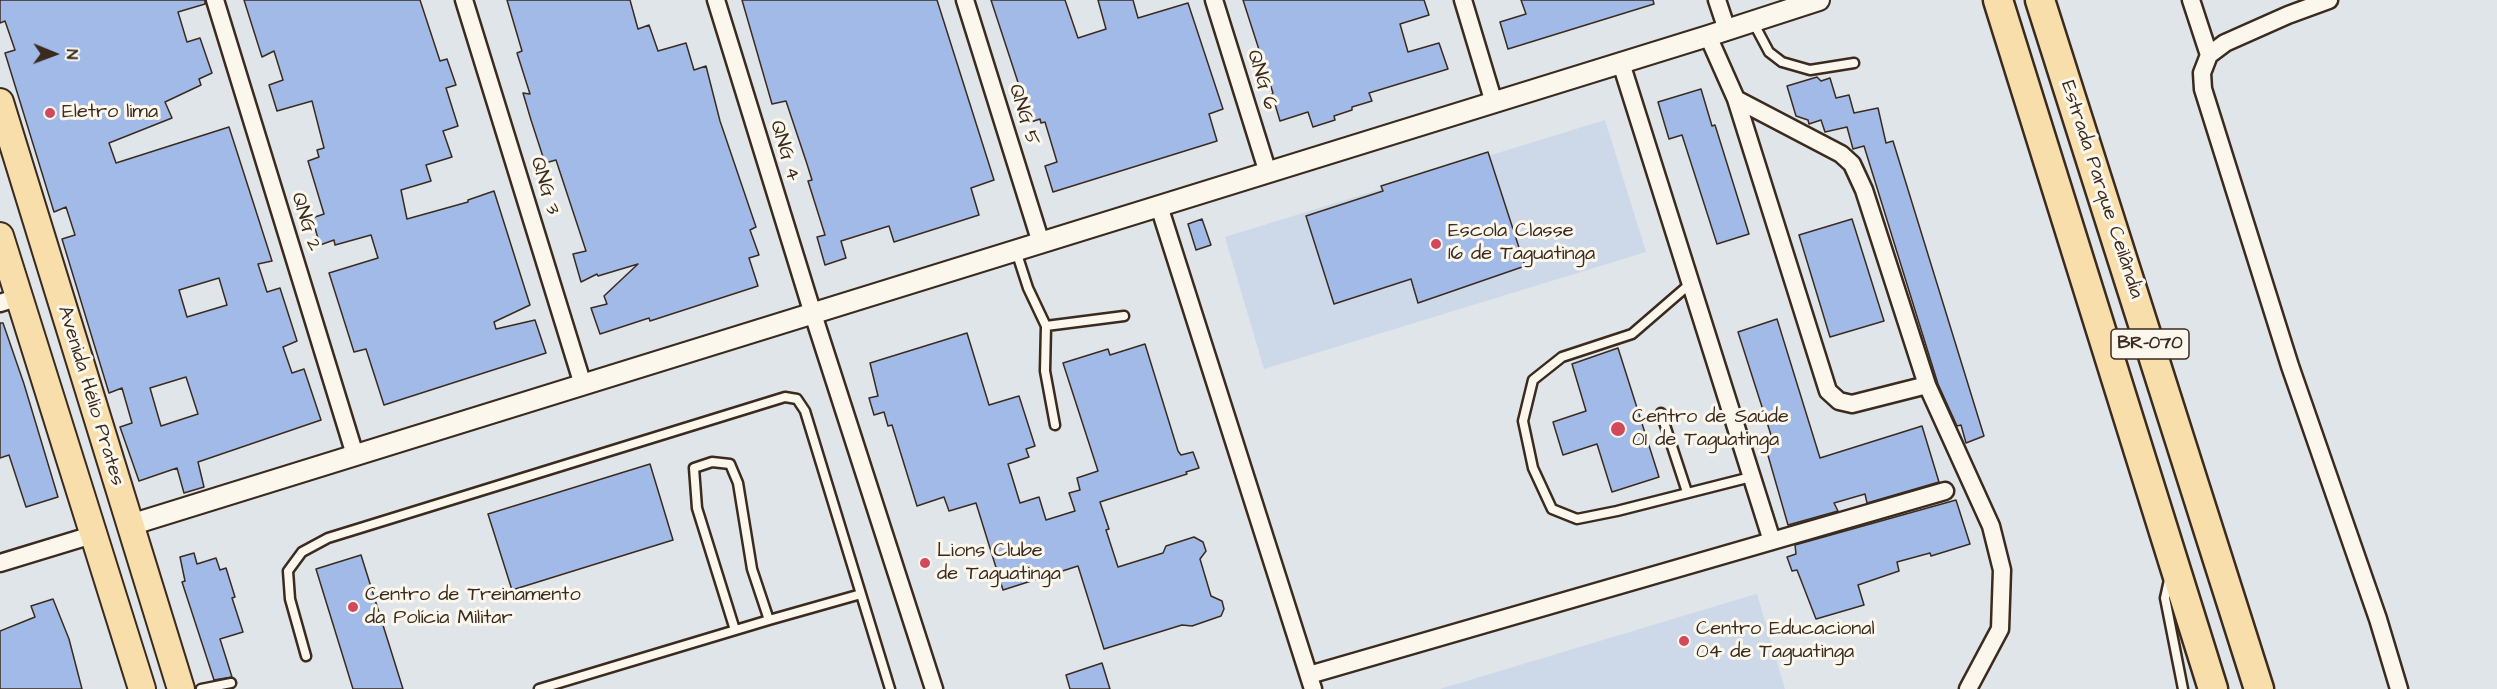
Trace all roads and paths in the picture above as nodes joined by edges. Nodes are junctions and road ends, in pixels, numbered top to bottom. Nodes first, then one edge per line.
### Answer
1 (215, 0) edge
2 (464, 0) edge
3 (716, 0) edge
4 (965, 0) edge
5 (1214, 0) edge
6 (1463, 0) edge
7 (1717, 0) edge
8 (1819, 0) edge
9 (1998, 0) edge
10 (2040, 0) edge
11 (2191, 0) edge
12 (2329, 0) edge
13 (1753, 22) junction
14 (1717, 33) junction
15 (2209, 56) junction
16 (1621, 63) junction
17 (1854, 63) dead end
18 (1736, 99) junction
19 (0, 102) edge
20 (1494, 103) junction
21 (1268, 173) junction
22 (1159, 206) junction
23 (0, 236) edge
24 (1041, 243) junction
25 (1016, 251) junction
26 (1691, 284) junction
27 (10, 300) edge
28 (813, 314) junction
29 (1124, 316) dead end
30 (1046, 326) junction
31 (583, 385) junction
32 (1927, 385) junction
33 (1661, 413) dead end
34 (1055, 425) dead end
35 (355, 455) junction
36 (1751, 477) junction
37 (1945, 491) dead end
38 (1687, 492) junction
39 (130, 525) junction
40 (92, 535) junction
41 (1772, 541) junction
42 (2174, 559) junction
43 (0, 563) edge
44 (861, 594) junction
45 (769, 620) junction
46 (735, 630) junction
47 (306, 656) dead end
48 (1311, 682) edge
49 (231, 683) dead end
50 (142, 689) edge
51 (182, 689) edge
52 (201, 689) edge
53 (539, 689) edge
54 (890, 689) edge
55 (934, 689) edge
56 (1968, 689) edge
57 (2183, 689) edge
58 (2213, 689) edge
59 (2259, 689) edge
60 (2399, 689) edge

1 - 35 street, QNG 2
2 - 31 street, QNG 3
3 - 28 street, QNG 4
4 - 24 street, QNG 5
5 - 21 street, QNG 6
6 - 20 street
7 - 14 street
8 - 13 street
9 - 42 highway, Estrada Parque Ceilândia / BR-070
10 - 59 highway, Estrada Parque Ceilândia / BR-070
11 - 15 street
12 - 15 street
13 - 14 street
13 - 17 lane
14 - 16 street
14 - 18 street
15 - 60 street
16 - 20 street
16 - 26 street
18 - 32 street
18 - 32 street
19 - 39 main road, Avenida Hélio Prates
20 - 21 street
21 - 22 street
22 - 24 street
22 - 48 street
23 - 27 main road, Avenida Hélio Prates
24 - 25 street
25 - 28 street
25 - 30 lane
26 - 36 street
26 - 38 lane
27 - 40 main road, Avenida Hélio Prates
28 - 31 street
28 - 55 street, QNG 4
29 - 30 lane
30 - 34 lane
31 - 35 street
32 - 56 street
33 - 38 lane
35 - 39 street
36 - 38 lane
36 - 41 street
37 - 41 street
39 - 51 main road, Avenida Hélio Prates
40 - 43 street
40 - 50 main road, Avenida Hélio Prates
41 - 48 street
42 - 57 lane
42 - 58 highway, Estrada Parque Ceilândia / BR-070
44 - 45 lane
44 - 47 lane
44 - 54 lane
45 - 46 lane
45 - 46 lane
46 - 53 lane
49 - 52 lane

